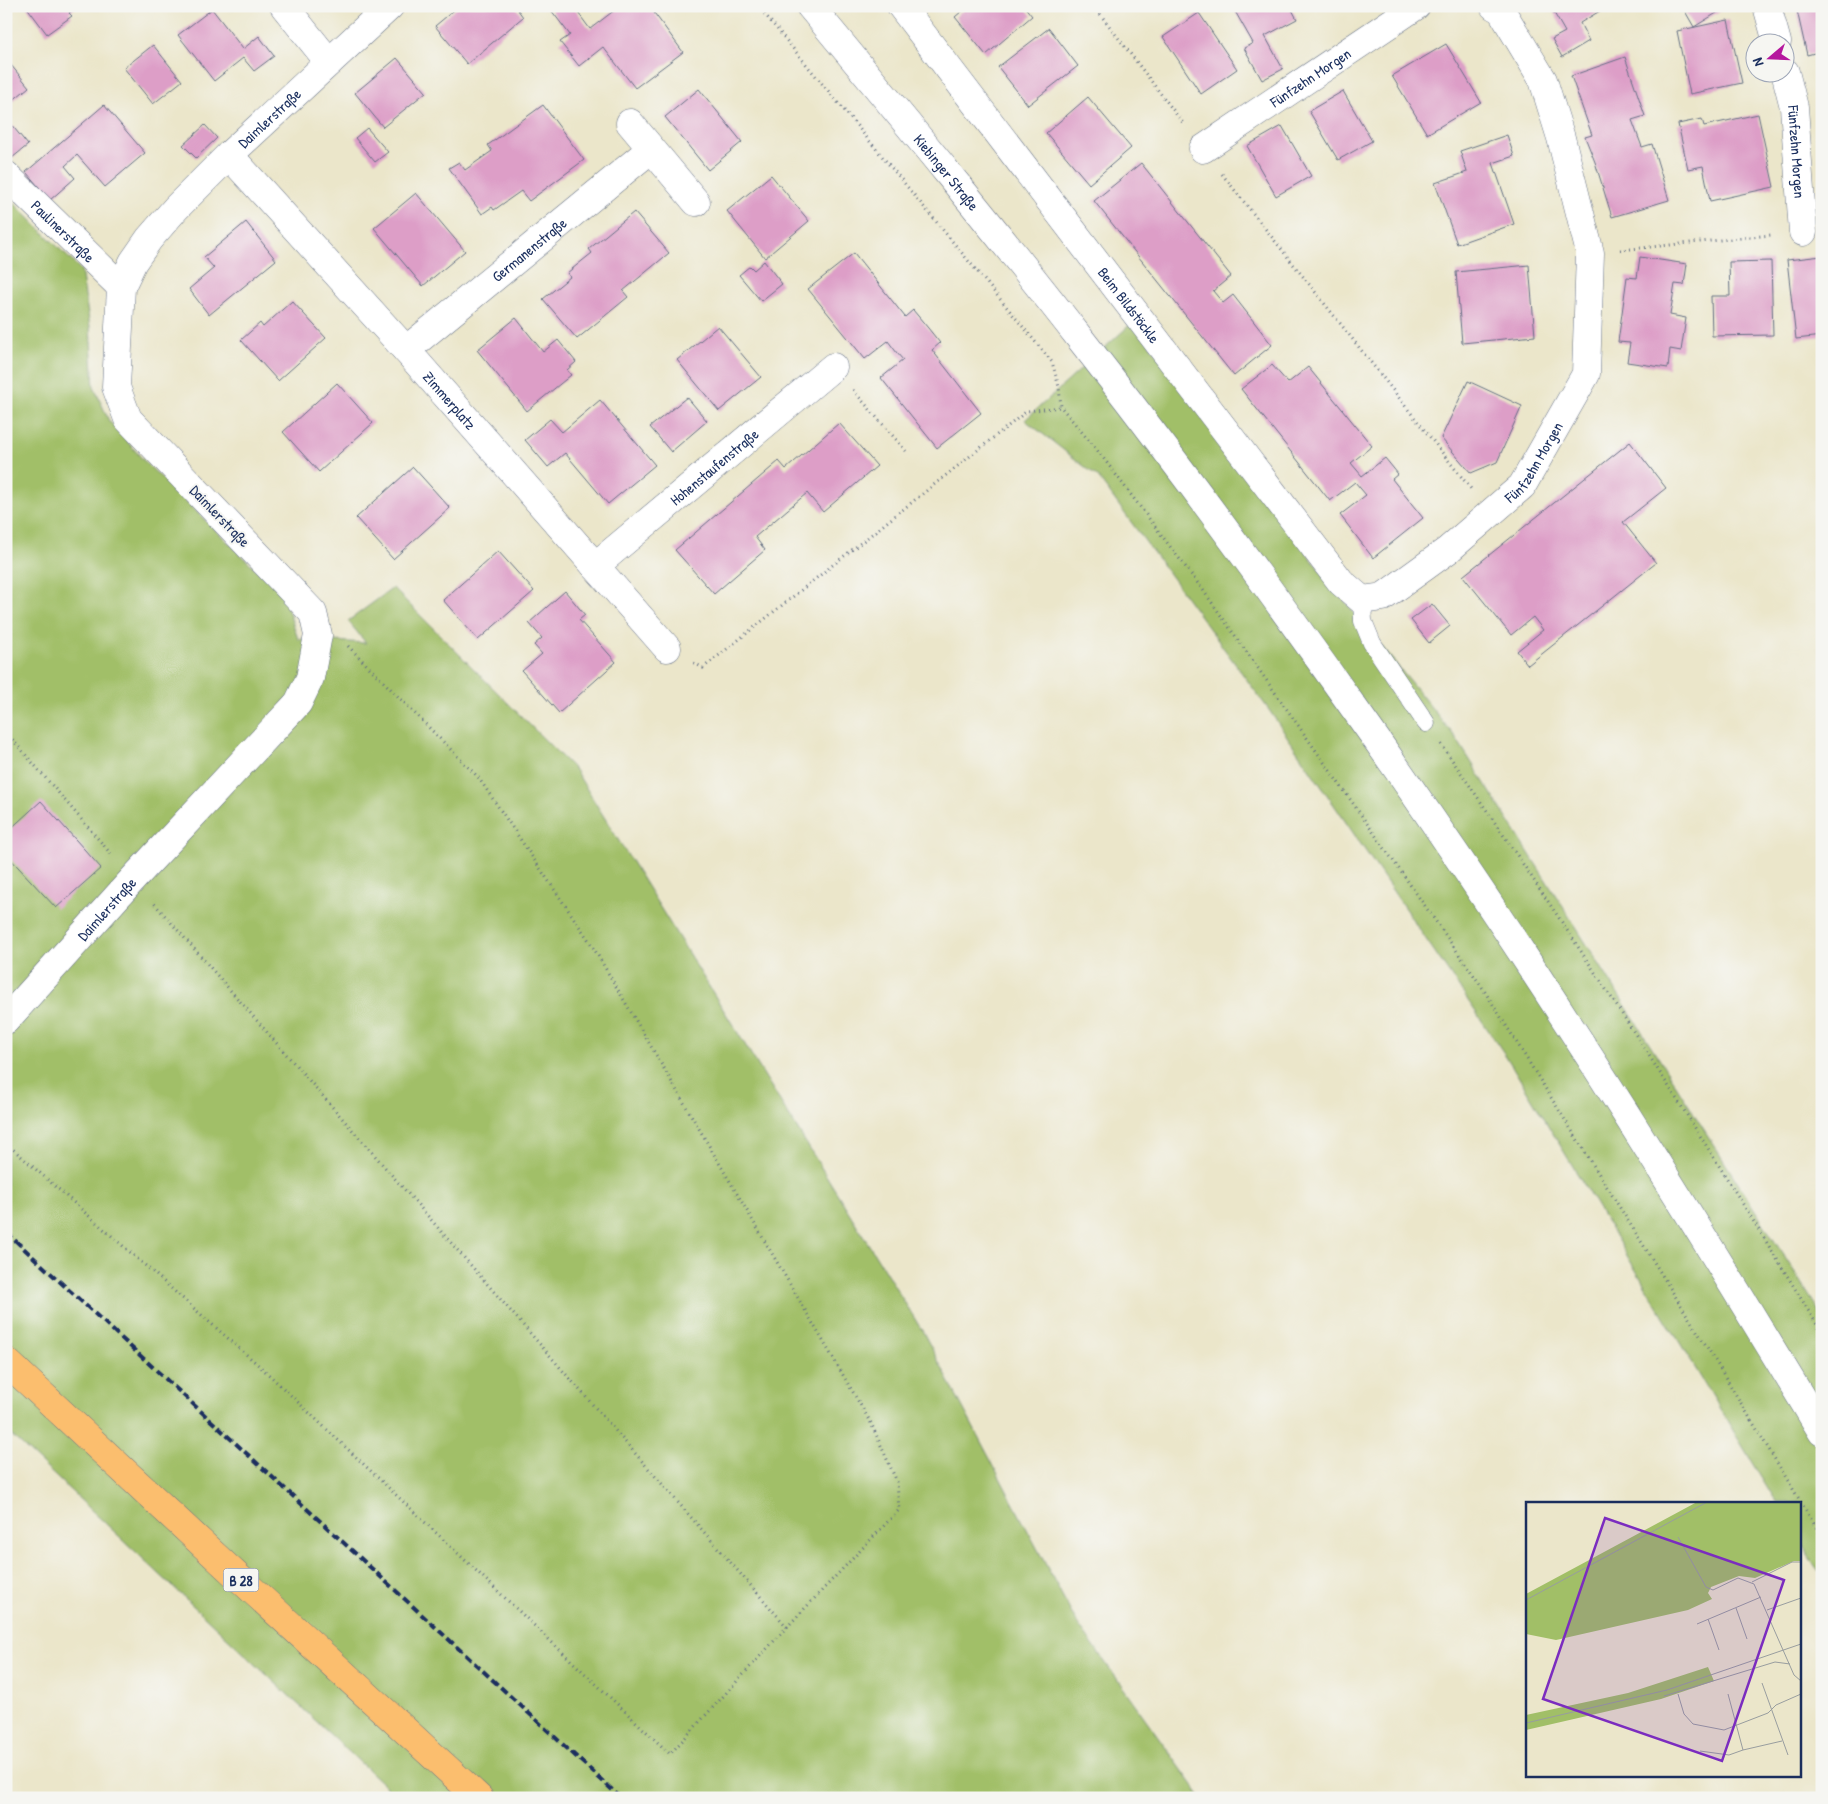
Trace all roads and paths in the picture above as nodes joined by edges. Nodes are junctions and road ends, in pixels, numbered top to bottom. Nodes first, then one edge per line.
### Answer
1 (284, 6) edge
2 (390, 6) edge
3 (758, 6) edge
4 (810, 6) edge
5 (901, 6) edge
6 (1094, 6) edge
7 (1416, 6) edge
8 (1494, 6) edge
9 (1767, 6) edge
10 (1774, 32) edge
11 (329, 62) junction
12 (1788, 82) edge
13 (630, 123) dead end
14 (651, 149) junction
15 (1203, 149) junction
16 (229, 155) junction
17 (6, 175) edge
18 (696, 202) dead end
19 (1803, 232) joint
20 (1590, 253) junction
21 (121, 286) junction
22 (406, 350) junction
23 (833, 367) joint
24 (1061, 407) junction
25 (906, 451) dead end
26 (1491, 514) junction
27 (595, 566) junction
28 (1362, 600) junction
29 (313, 613) junction
30 (667, 648) joint
31 (1426, 723) joint
32 (6, 732) edge
33 (133, 879) junction
34 (6, 1020) edge
35 (6, 1143) edge
36 (1822, 1333) edge
37 (6, 1361) edge
38 (1822, 1432) edge
39 (1822, 1537) edge
40 (787, 1627) junction
41 (479, 1798) edge

1 - 11 street
2 - 11 street, Daimlerstraße
3 - 24 path
4 - 38 street, Kiebinger Straße
5 - 28 street, Beim Bildstöckle
6 - 15 path
7 - 15 street, Fünfzehn Morgen
8 - 20 street, Fünfzehn Morgen
9 - 10 street
11 - 16 street, Daimlerstraße
12 - 19 street, Fünfzehn Morgen
13 - 14 street
14 - 18 street
14 - 22 street, Germanenstraße
15 - 26 path
16 - 21 street, Daimlerstraße
16 - 22 street, Zimmerplatz
17 - 21 street, Paulinerstraße
19 - 20 path
20 - 26 street, Fünfzehn Morgen
21 - 29 street, Daimlerstraße
22 - 27 street, Zimmerplatz
23 - 25 path
23 - 27 street, Hohenstaufenstraße
24 - 30 path
24 - 39 path
26 - 28 street, Fünfzehn Morgen
27 - 30 street, Zimmerplatz
28 - 31 lane
29 - 33 street, Daimlerstraße
29 - 40 path
31 - 36 path
32 - 33 path
33 - 34 street, Daimlerstraße
33 - 40 path
35 - 40 path
37 - 41 main road, B 28

